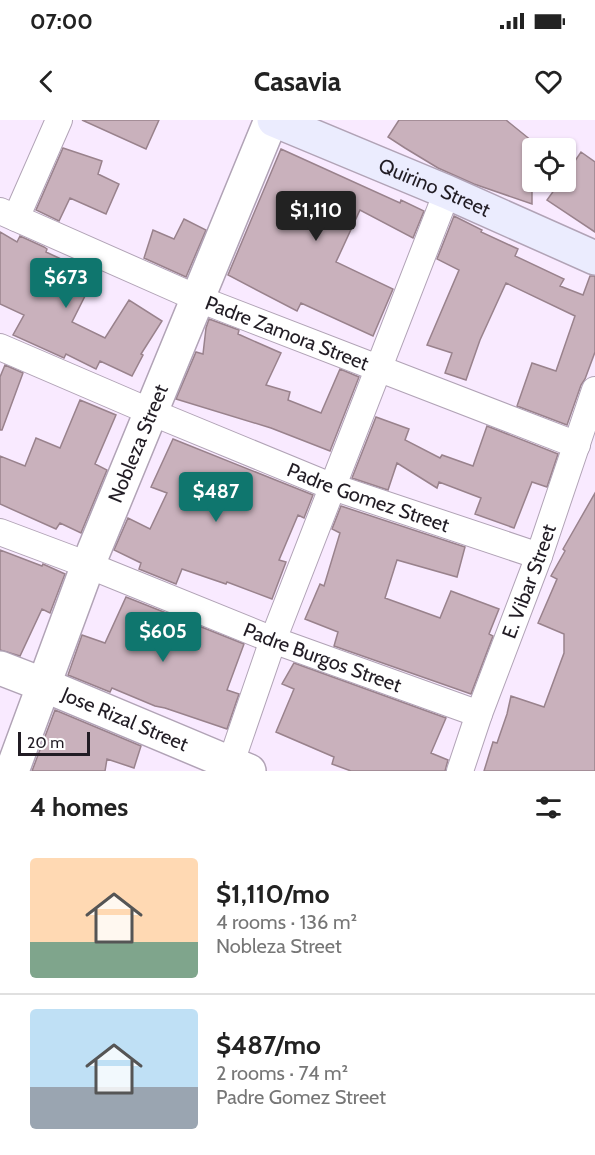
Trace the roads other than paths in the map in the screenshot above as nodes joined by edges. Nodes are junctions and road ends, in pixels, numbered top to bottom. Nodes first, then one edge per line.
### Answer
1 (58, 120) edge
2 (273, 120) edge
3 (447, 192) junction
4 (8, 215) edge
5 (595, 258) edge
6 (199, 299) junction
7 (0, 347) edge
8 (379, 369) junction
9 (595, 390) edge
10 (151, 412) junction
11 (578, 445) junction
12 (333, 487) junction
13 (0, 532) edge
14 (539, 556) junction
15 (88, 565) junction
16 (273, 640) junction
17 (0, 668) edge
18 (44, 685) junction
19 (479, 714) junction
20 (236, 769) edge
21 (12, 771) edge
22 (460, 771) edge

1 - 4 street
2 - 3 main road, Quirino Street
2 - 6 street, Nobleza Street
3 - 5 main road, Quirino Street
3 - 8 street
4 - 6 street, Padre Zamora Street
6 - 8 street, Padre Zamora Street
6 - 10 street, Nobleza Street
7 - 10 street, Padre Gomez Street
8 - 11 street, Padre Zamora Street
8 - 12 street
9 - 11 street, E. Vibar Street
10 - 12 street, Padre Gomez Street
10 - 15 street, Nobleza Street
11 - 14 street, E. Vibar Street
12 - 14 street, Padre Gomez Street
12 - 16 street
13 - 15 street, Padre Burgos Street
14 - 19 street, E. Vibar Street
15 - 16 street, Padre Burgos Street
15 - 18 street, Nobleza Street
16 - 19 street, Padre Burgos Street
16 - 20 street
17 - 18 street, Jose Rizal Street
18 - 20 street, Jose Rizal Street
18 - 21 street, Nobleza Street
19 - 22 street, E. Vibar Street

